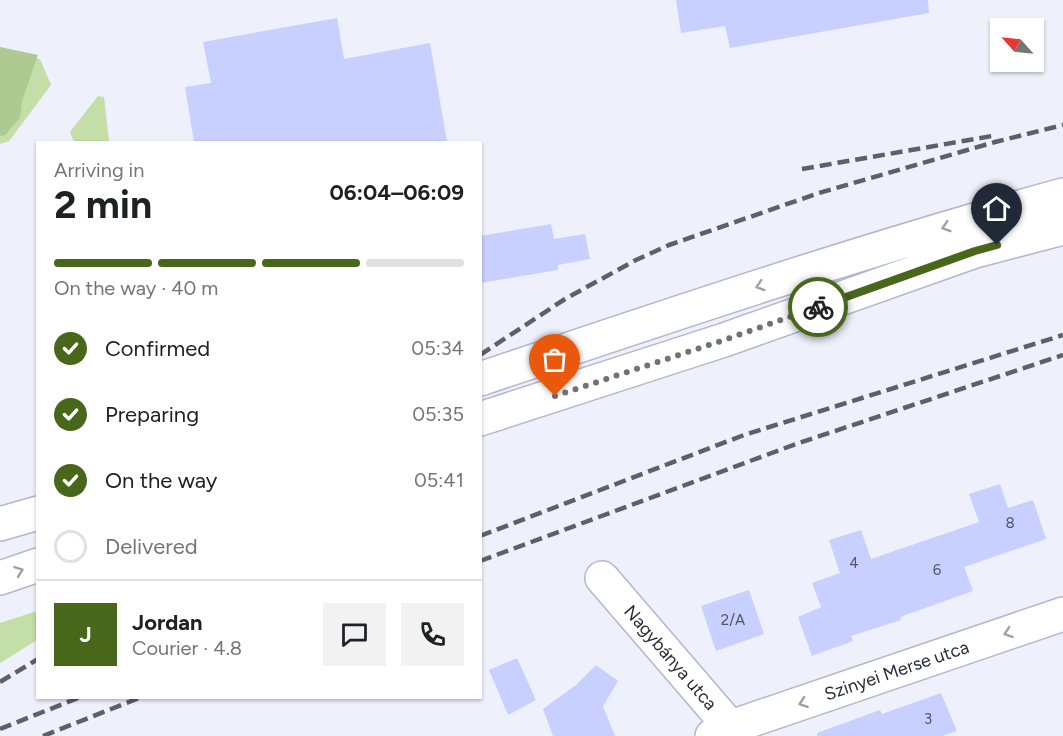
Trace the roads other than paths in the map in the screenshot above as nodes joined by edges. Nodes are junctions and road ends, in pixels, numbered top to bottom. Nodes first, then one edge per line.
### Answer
1 (1063, 195) edge
2 (1063, 228) edge
3 (482, 378) edge
4 (482, 418) edge
5 (36, 514) edge
6 (0, 524) edge
7 (36, 566) edge
8 (0, 578) edge
9 (602, 578) dead end
10 (1063, 614) edge
11 (727, 733) edge

1 -> 3 main road
2 - 4 main road
5 - 6 main road
8 -> 7 main road
9 - 11 main road, Nagybánya utca
10 -> 11 main road, Szinyei Merse utca

